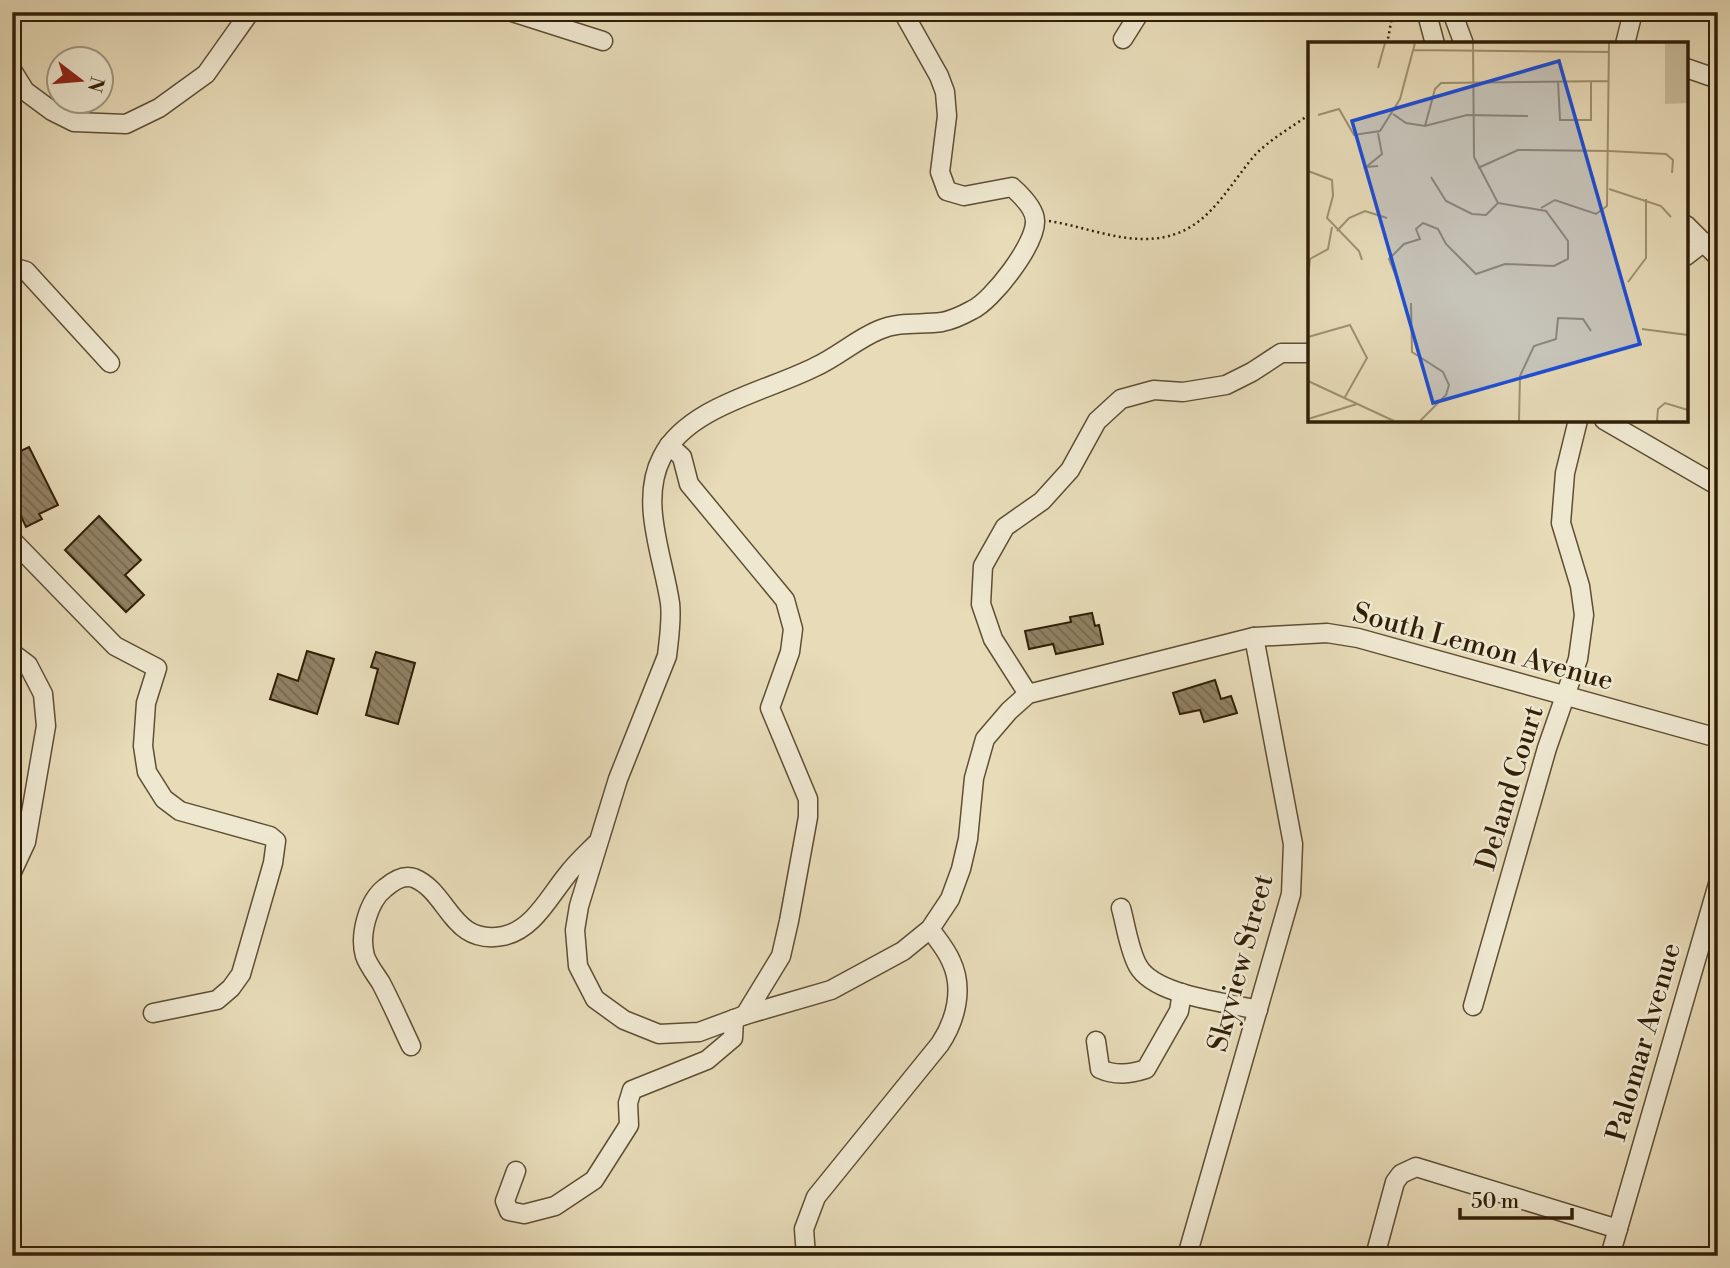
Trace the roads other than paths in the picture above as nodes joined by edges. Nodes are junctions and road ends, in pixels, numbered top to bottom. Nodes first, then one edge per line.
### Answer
1 (250, 12) edge
2 (512, 12) edge
3 (903, 12) edge
4 (1140, 12) edge
5 (1429, 12) edge
6 (1452, 12) edge
7 (1633, 12) edge
8 (1123, 39) dead end
9 (603, 41) dead end
10 (1435, 42) edge
11 (1463, 42) edge
12 (1626, 42) edge
13 (1688, 69) edge
14 (12, 70) edge
15 (1718, 79) edge
16 (1688, 227) edge
17 (1704, 242) junction
18 (1688, 254) edge
19 (1718, 257) edge
20 (12, 267) edge
21 (1308, 353) edge
22 (110, 363) dead end
23 (1577, 422) edge
24 (1607, 422) edge
25 (669, 445) junction
26 (1718, 486) edge
27 (12, 540) edge
28 (1254, 637) junction
29 (12, 653) edge
30 (1028, 694) junction
31 (1566, 695) junction
32 (1718, 738) edge
33 (598, 842) junction
34 (12, 873) edge
35 (1718, 884) edge
36 (1121, 908) dead end
37 (930, 929) junction
38 (1182, 993) junction
39 (1473, 1006) dead end
40 (1258, 1010) junction
41 (153, 1013) dead end
42 (740, 1017) junction
43 (1096, 1041) dead end
44 (411, 1046) dead end
45 (516, 1171) dead end
46 (1618, 1229) junction
47 (806, 1256) edge
48 (1187, 1256) edge
49 (1375, 1256) edge
50 (1610, 1256) edge

1 - 14 street
2 - 9 street
3 - 25 street
4 - 8 street
5 - 10 street
6 - 11 street
7 - 12 street
13 - 15 street
16 - 17 street
17 - 18 street
17 - 19 street
20 - 22 street
21 - 30 street
23 - 31 street, Deland Court
24 - 26 street
25 - 33 street
25 - 42 street
27 - 41 street
28 - 30 street, South Lemon Avenue
28 - 31 street, South Lemon Avenue
28 - 40 street, Skyview Street
29 - 34 street
30 - 37 street
31 - 32 street, South Lemon Avenue
31 - 39 street, Deland Court
33 - 42 street
33 - 44 street
35 - 46 street, Palomar Avenue
36 - 38 street
37 - 42 street
37 - 47 street
38 - 40 street
38 - 43 street
40 - 48 street, Skyview Street
42 - 45 street
46 - 49 street
46 - 50 street, Palomar Avenue

